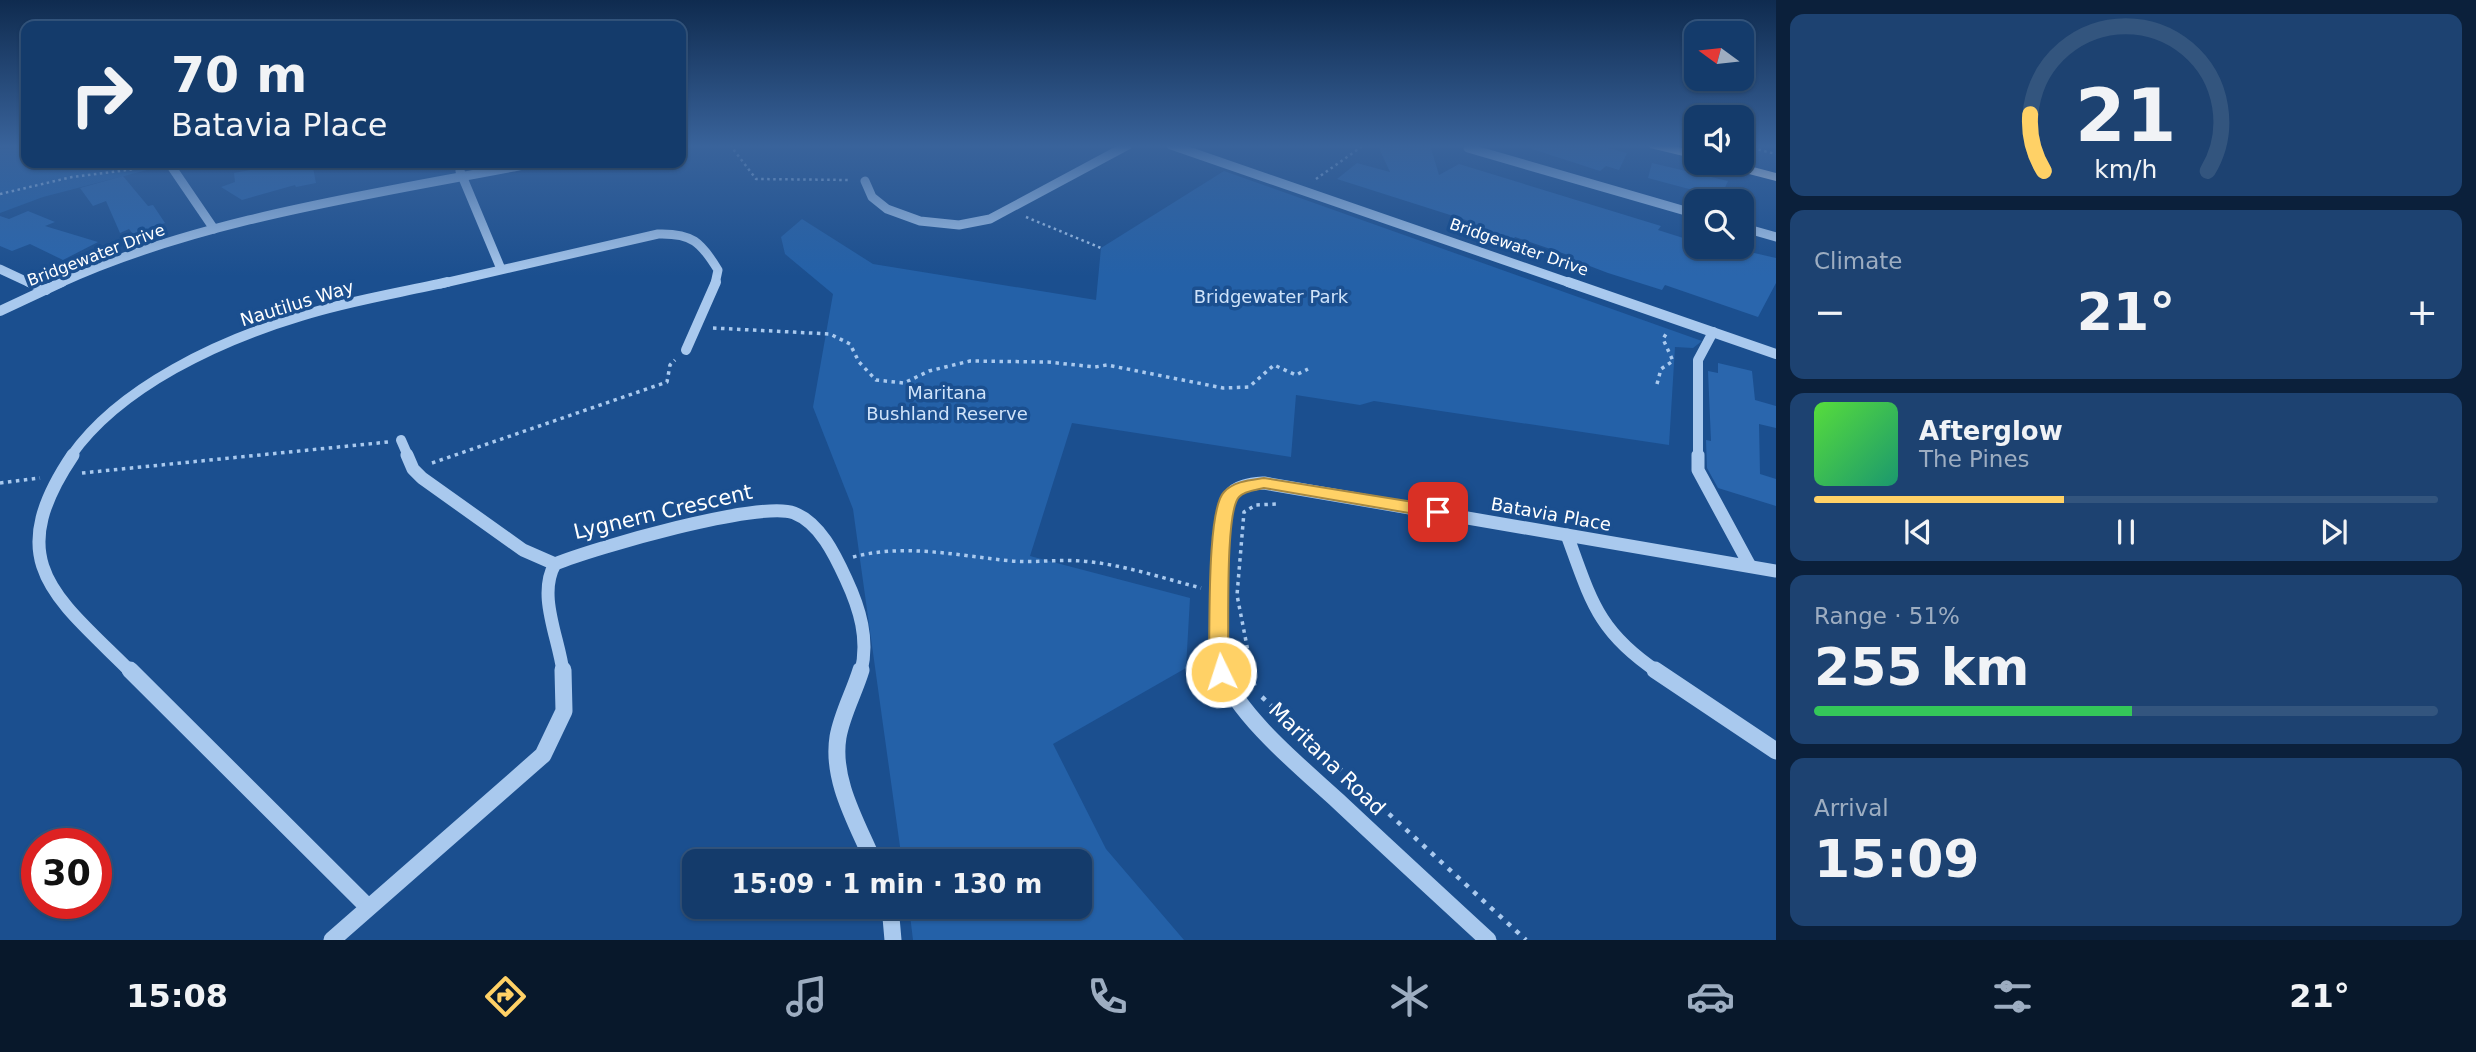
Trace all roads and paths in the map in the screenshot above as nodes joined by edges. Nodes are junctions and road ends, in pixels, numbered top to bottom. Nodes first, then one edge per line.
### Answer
1 (22, 189) edge
2 (187, 189) edge
3 (389, 189) edge
4 (467, 189) edge
5 (868, 189) edge
6 (1045, 189) edge
7 (1298, 189) edge
8 (1319, 189) edge
9 (1609, 189) edge
10 (0, 194) edge
11 (1007, 209) junction
12 (1684, 211) edge
13 (212, 226) junction
14 (1754, 231) edge
15 (1776, 237) edge
16 (1101, 248) dead end
17 (0, 269) edge
18 (502, 269) junction
19 (41, 288) junction
20 (0, 303) edge
21 (0, 311) edge
22 (1671, 326) dead end
23 (697, 327) junction
24 (1713, 332) junction
25 (1776, 345) edge
26 (686, 350) joint
27 (1776, 354) edge
28 (1308, 369) dead end
29 (1657, 384) dead end
30 (401, 440) joint
31 (413, 470) junction
32 (59, 475) junction
33 (0, 483) edge
34 (1237, 489) joint
35 (1286, 503) dead end
36 (1567, 535) junction
37 (838, 563) junction
38 (555, 564) junction
39 (1750, 566) junction
40 (1776, 571) edge
41 (1220, 594) junction
42 (1237, 595) junction
43 (1776, 751) edge
44 (868, 849) edge
45 (369, 907) junction
46 (892, 919) edge
47 (332, 940) edge
48 (892, 940) edge
49 (1488, 940) edge
50 (1526, 940) edge

1 - 10 path
2 - 13 street
3 - 13 street, Bridgewater Drive
4 - 18 street
5 - 11 street
6 - 11 street
7 - 24 street, Bridgewater Drive
8 - 25 street, Bridgewater Drive
9 - 12 street
11 - 16 path
13 - 19 street, Bridgewater Drive
14 - 15 street
17 - 19 street
18 - 23 street, Nautilus Way
18 - 32 street, Nautilus Way
19 - 20 street, Bridgewater Drive
19 - 21 street, Bridgewater Drive
22 - 29 path
23 - 26 street, Nautilus Way
23 - 28 path
24 - 27 street, Bridgewater Drive
24 - 39 street
26 - 31 path
30 - 31 street
30 - 32 path
31 - 38 street
32 - 33 path
32 - 45 street, Nautilus Way
34 - 36 street, Batavia Place
34 - 41 street, Maritana Road
35 - 42 path
36 - 39 street, Batavia Place
36 - 43 street
37 - 38 street, Lygnern Crescent
37 - 41 path
37 - 44 street, Lygnern Crescent
38 - 45 street
39 - 40 street, Batavia Place
41 - 42 path
41 - 49 street, Maritana Road
42 - 50 path
45 - 47 street
46 - 48 street

